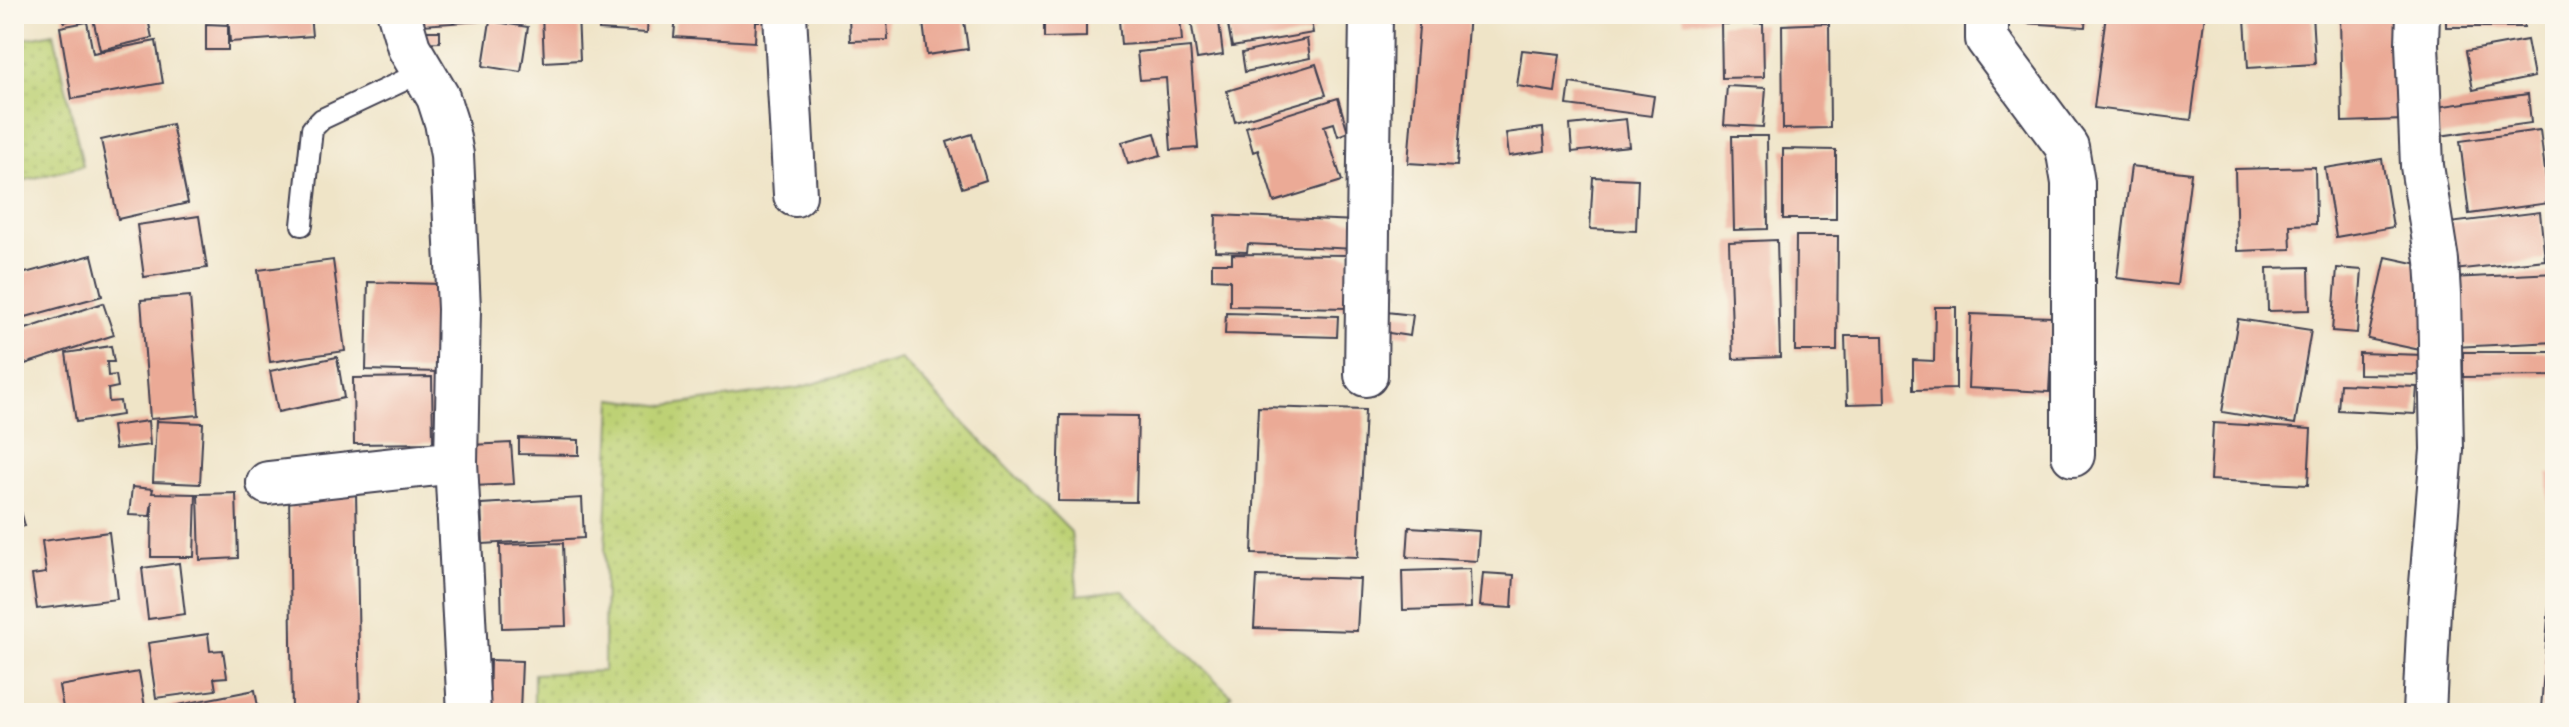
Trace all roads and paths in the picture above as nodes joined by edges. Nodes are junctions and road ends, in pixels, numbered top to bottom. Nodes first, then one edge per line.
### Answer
1 (399, 14) edge
2 (785, 14) edge
3 (1371, 14) edge
4 (1987, 14) edge
5 (2418, 14) edge
6 (424, 71) junction
7 (795, 195) dead end
8 (302, 225) dead end
9 (1366, 375) dead end
10 (2073, 455) dead end
11 (456, 462) junction
12 (268, 483) dead end
13 (469, 713) edge
14 (2424, 713) edge

1 - 6 street
2 - 7 street
3 - 9 street
4 - 10 street
5 - 14 street
6 - 8 lane
6 - 11 street
11 - 12 street
11 - 13 street

